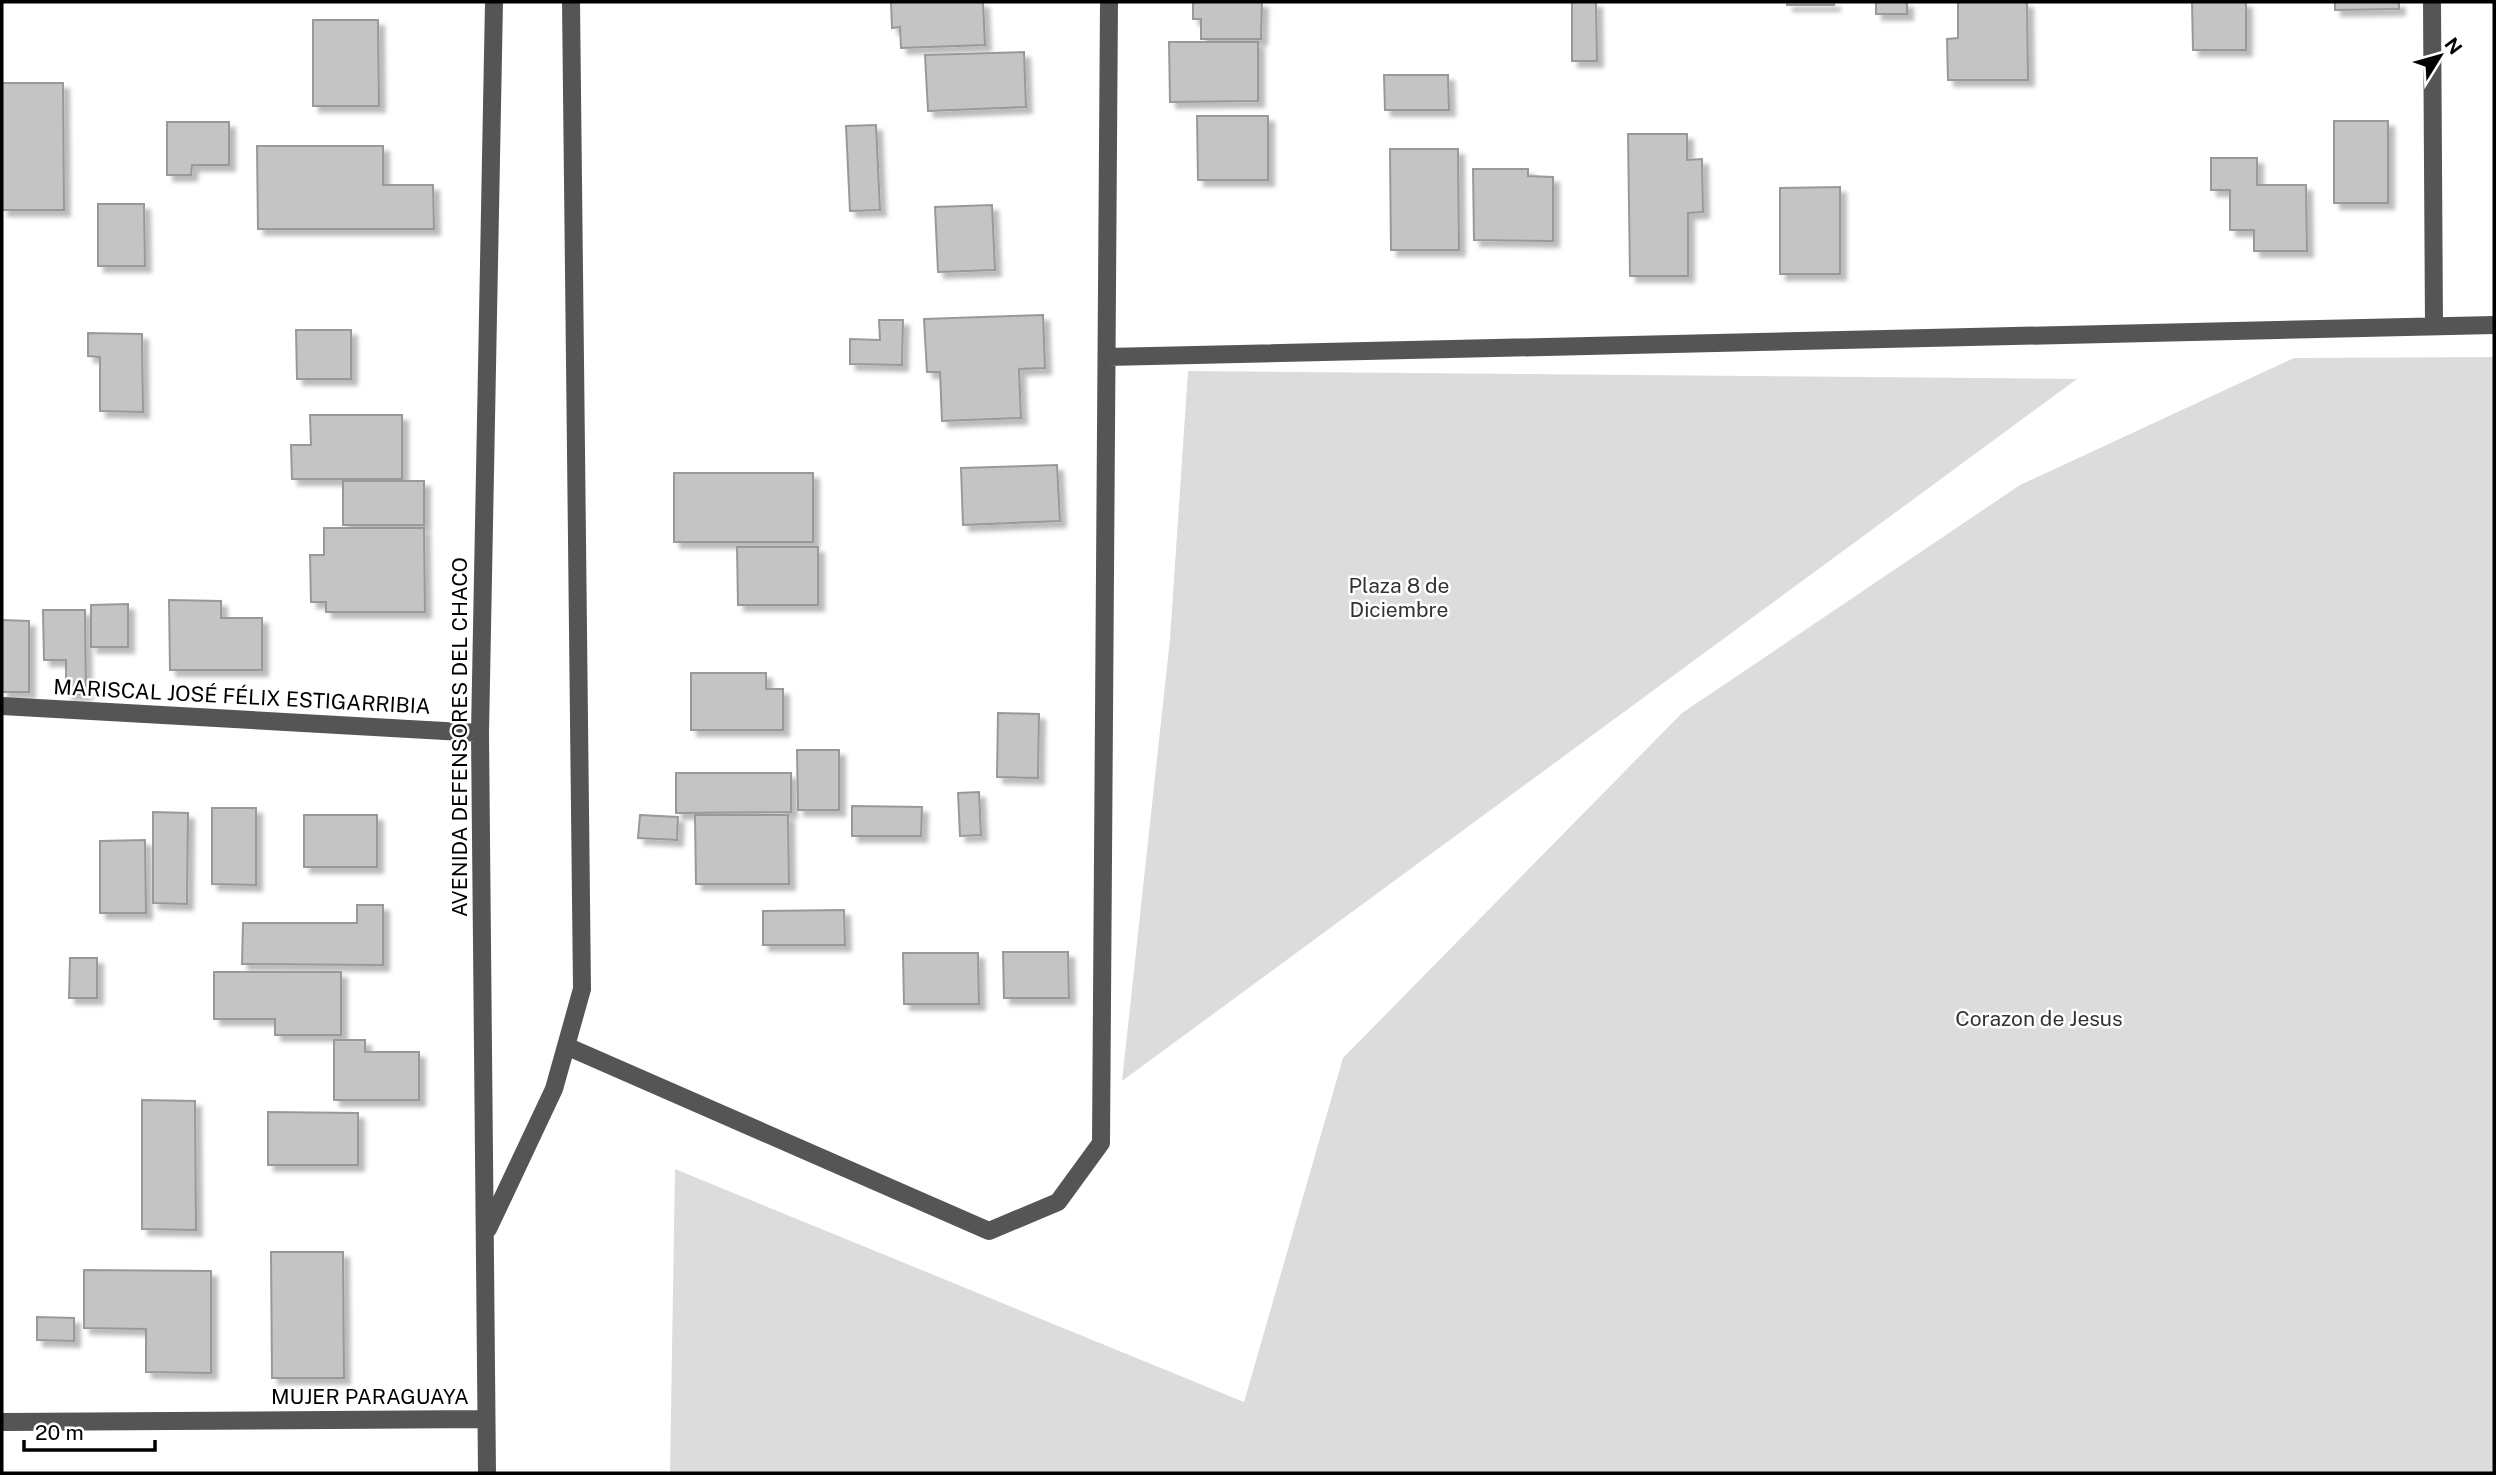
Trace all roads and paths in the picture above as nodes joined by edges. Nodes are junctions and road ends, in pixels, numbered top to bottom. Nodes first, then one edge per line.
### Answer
1 (494, 2) edge
2 (570, 2) edge
3 (1108, 2) edge
4 (2432, 2) edge
5 (2494, 325) edge
6 (2434, 327) junction
7 (1107, 357) junction
8 (2, 706) edge
9 (480, 733) junction
10 (566, 1045) junction
11 (485, 1236) junction
12 (486, 1419) junction
13 (2, 1422) edge
14 (487, 1473) edge

1 - 9 street, AVENIDA DEFENSORES DEL CHACO
2 - 10 street
3 - 7 street
4 - 6 street
5 - 6 street
6 - 7 street
7 - 10 street
8 - 9 street, MARISCAL JOSÉ FÉLIX ESTIGARRIBIA
9 - 11 street, AVENIDA DEFENSORES DEL CHACO
10 - 11 street
11 - 12 street, AVENIDA DEFENSORES DEL CHACO
12 - 13 street, MUJER PARAGUAYA
12 - 14 street, AVENIDA DEFENSORES DEL CHACO

